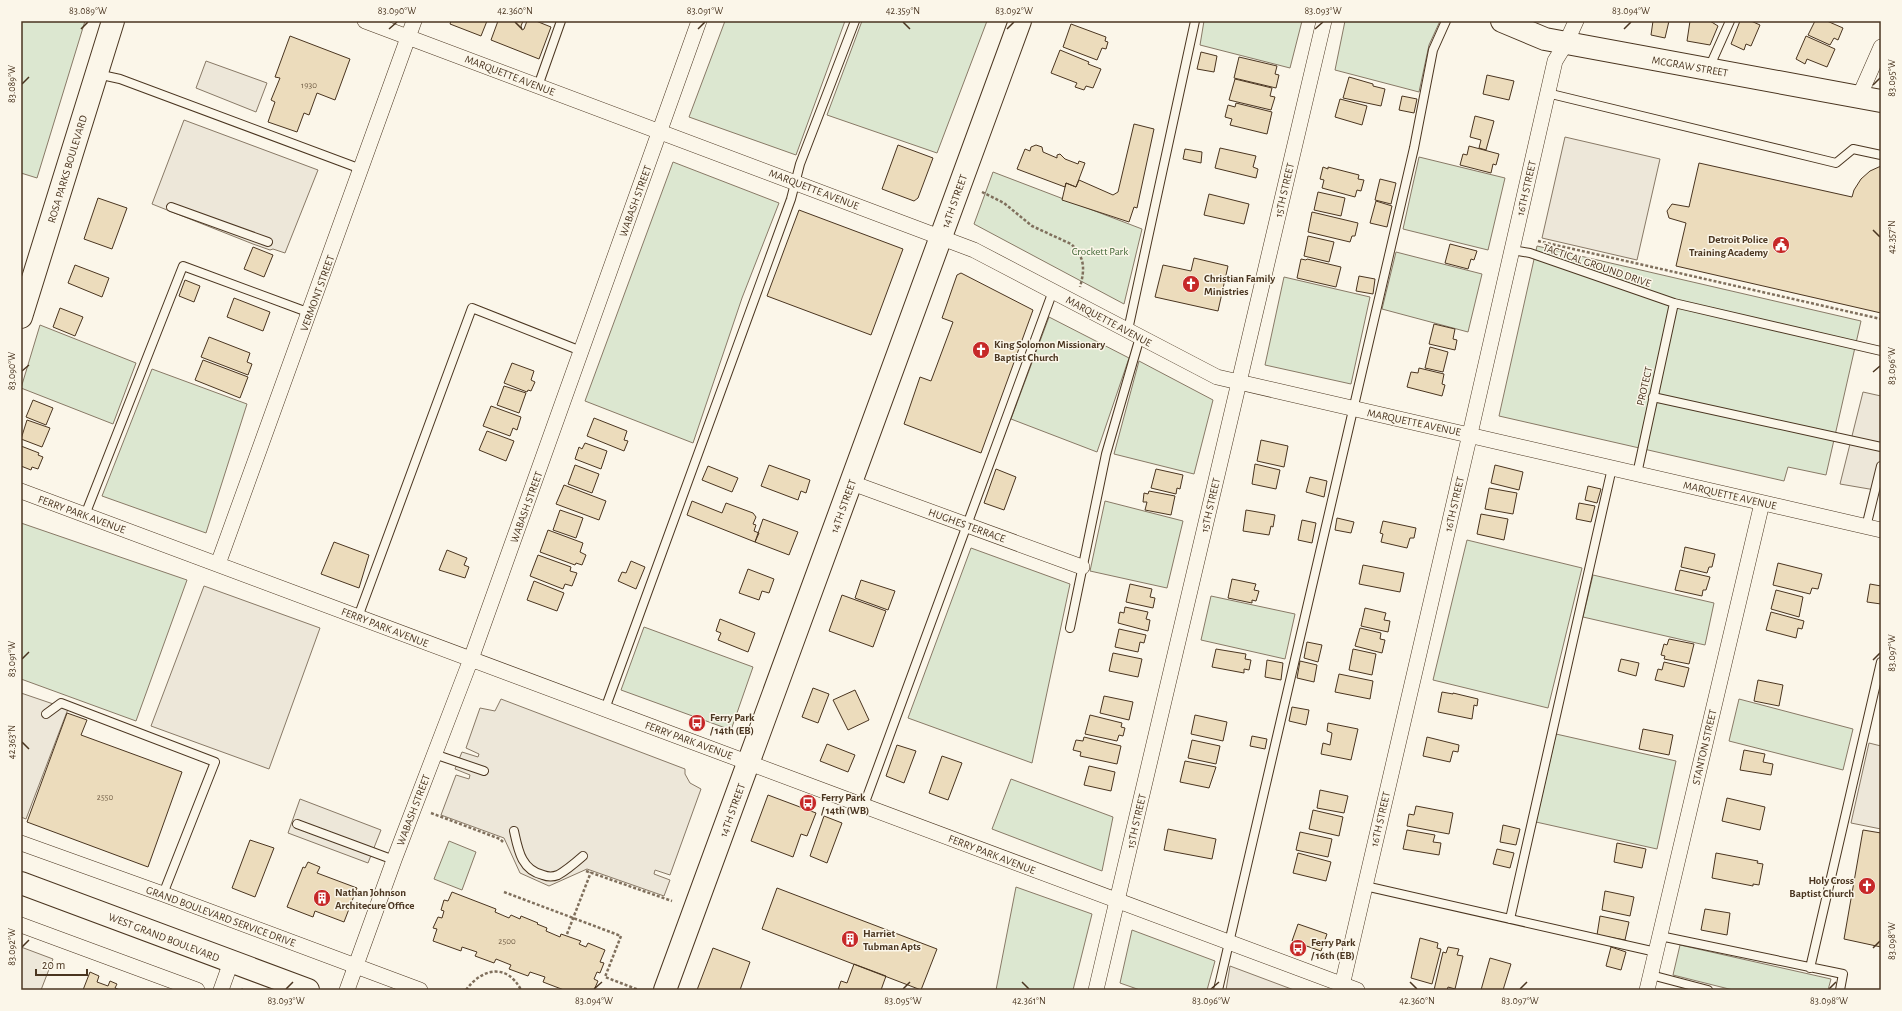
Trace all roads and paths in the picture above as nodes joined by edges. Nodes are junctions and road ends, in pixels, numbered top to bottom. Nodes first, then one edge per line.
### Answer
1 (114, 21) edge
2 (365, 21) edge
3 (414, 21) edge
4 (561, 21) edge
5 (699, 21) edge
6 (855, 21) edge
7 (1020, 21) edge
8 (1195, 21) edge
9 (1324, 21) edge
10 (1446, 21) edge
11 (1502, 21) edge
12 (1576, 21) edge
13 (1730, 21) edge
14 (409, 37) junction
15 (1566, 43) junction
16 (1881, 47) edge
17 (1708, 70) junction
18 (97, 74) junction
19 (538, 86) junction
20 (1547, 93) junction
21 (1859, 97) junction
22 (1881, 101) edge
23 (660, 131) junction
24 (1881, 156) edge
25 (361, 169) junction
26 (796, 182) junction
27 (982, 192) dead end
28 (171, 207) dead end
29 (941, 237) junction
30 (1533, 240) dead end
31 (268, 242) dead end
32 (1512, 250) junction
33 (1080, 287) dead end
34 (1053, 291) junction
35 (1674, 303) junction
36 (310, 312) junction
37 (21, 317) edge
38 (1881, 319) edge
39 (1134, 334) junction
40 (581, 351) junction
41 (1881, 351) edge
42 (1237, 382) junction
43 (1653, 397) junction
44 (1352, 409) junction
45 (1470, 434) junction
46 (1881, 447) edge
47 (1881, 466) edge
48 (1612, 468) junction
49 (1637, 474) junction
50 (852, 483) junction
51 (21, 491) edge
52 (1762, 503) junction
53 (85, 515) junction
54 (967, 524) junction
55 (1866, 527) junction
56 (1881, 530) edge
57 (218, 564) junction
58 (1082, 567) junction
59 (358, 616) junction
60 (1070, 628) dead end
61 (471, 659) junction
62 (1881, 662) edge
63 (605, 709) junction
64 (46, 714) dead end
65 (434, 754) junction
66 (749, 762) junction
67 (484, 770) dead end
68 (864, 805) junction
69 (297, 824) dead end
70 (514, 830) dead end
71 (21, 843) edge
72 (583, 856) dead end
73 (394, 860) junction
74 (591, 872) dead end
75 (21, 883) edge
76 (1365, 886) junction
77 (504, 892) dead end
78 (163, 894) junction
79 (1117, 901) junction
80 (573, 918) junction
81 (1510, 919) junction
82 (21, 925) edge
83 (567, 934) dead end
84 (1660, 936) junction
85 (1230, 943) junction
86 (1656, 952) junction
87 (232, 962) junction
88 (356, 966) junction
89 (1810, 968) junction
90 (1650, 975) junction
91 (1342, 987) edge
92 (197, 990) edge
93 (221, 990) edge
94 (308, 990) edge
95 (347, 990) edge
96 (420, 990) edge
97 (466, 990) edge
98 (522, 990) edge
99 (639, 990) edge
100 (666, 990) edge
101 (1096, 990) edge
102 (1218, 990) edge
103 (1357, 990) edge
104 (1647, 990) edge
105 (1708, 990) edge
106 (1840, 990) edge

1 - 18 street, ROSA PARKS BOULEVARD
2 - 14 street, MARQUETTE AVENUE
3 - 14 street, VERMONT STREET
4 - 19 lane
5 - 23 street, WABASH STREET
6 - 26 lane
7 - 29 street, 14TH STREET
8 - 39 lane
9 - 42 street, 15TH STREET
10 - 44 lane
11 - 15 street, MCGRAW STREET
12 - 15 street, 16TH STREET
13 - 17 lane
14 - 19 street, MARQUETTE AVENUE
14 - 25 street, VERMONT STREET
15 - 17 street, MCGRAW STREET
15 - 20 street, 16TH STREET
16 - 21 street
17 - 21 street, MCGRAW STREET
18 - 25 lane
18 - 37 street, ROSA PARKS BOULEVARD
19 - 23 street, MARQUETTE AVENUE
20 - 24 lane
20 - 32 street, 16TH STREET
21 - 22 street, MCGRAW STREET
23 - 26 street, MARQUETTE AVENUE
23 - 40 street, WABASH STREET
25 - 36 street, VERMONT STREET
26 - 29 street, MARQUETTE AVENUE
26 - 63 lane
27 - 33 path
28 - 31 lane
29 - 34 street, MARQUETTE AVENUE
29 - 50 street, 14TH STREET
30 - 38 path
32 - 35 lane, TACTICAL GROUND DRIVE
32 - 45 street, 16TH STREET
34 - 39 street, MARQUETTE AVENUE
34 - 54 lane
35 - 41 lane, TACTICAL GROUND DRIVE
35 - 43 lane, PROTECT
36 - 53 lane
36 - 57 street, VERMONT STREET
39 - 42 street, MARQUETTE AVENUE
39 - 58 lane
40 - 59 lane
40 - 61 street, WABASH STREET
42 - 44 street, MARQUETTE AVENUE
42 - 79 street, 15TH STREET
43 - 46 lane
43 - 49 lane, PROTECT
44 - 45 street, MARQUETTE AVENUE
44 - 85 lane
45 - 48 street, MARQUETTE AVENUE
45 - 76 street, 16TH STREET
47 - 55 lane
48 - 49 street, MARQUETTE AVENUE
48 - 81 lane
49 - 52 street, MARQUETTE AVENUE
50 - 54 street, HUGHES TERRACE
50 - 66 street, 14TH STREET
51 - 53 street, FERRY PARK AVENUE
52 - 55 street, MARQUETTE AVENUE
52 - 84 street, STANTON STREET
53 - 57 street, FERRY PARK AVENUE
54 - 58 street, HUGHES TERRACE
54 - 68 lane
55 - 56 street, MARQUETTE AVENUE
57 - 59 street, FERRY PARK AVENUE
58 - 60 lane
59 - 61 street, FERRY PARK AVENUE
61 - 63 street, FERRY PARK AVENUE
61 - 65 street, WABASH STREET
62 - 89 lane
63 - 66 street, FERRY PARK AVENUE
64 - 78 lane
65 - 67 lane
65 - 73 street, WABASH STREET
66 - 68 street, FERRY PARK AVENUE
66 - 100 street, 14TH STREET
68 - 79 street, FERRY PARK AVENUE
69 - 73 lane
70 - 72 lane
71 - 78 street, GRAND BOULEVARD SERVICE DRIVE
73 - 88 street, WABASH STREET
74 - 80 path
75 - 87 street, WEST GRAND BOULEVARD
76 - 81 lane
76 - 91 street, 16TH STREET
77 - 80 path
78 - 88 street, GRAND BOULEVARD SERVICE DRIVE
79 - 85 street, FERRY PARK AVENUE
79 - 101 street, 15TH STREET
80 - 83 path
80 - 99 path
81 - 86 lane
82 - 92 street
84 - 86 street, STANTON STREET
84 - 89 lane
85 - 91 street, FERRY PARK AVENUE
85 - 102 lane
86 - 90 street, STANTON STREET
87 - 93 street
87 - 94 street, WEST GRAND BOULEVARD
88 - 95 street, WABASH STREET
88 - 96 street, GRAND BOULEVARD SERVICE DRIVE
89 - 106 lane
90 - 104 street, STANTON STREET
90 - 105 lane
91 - 103 street, FERRY PARK AVENUE
97 - 98 path

